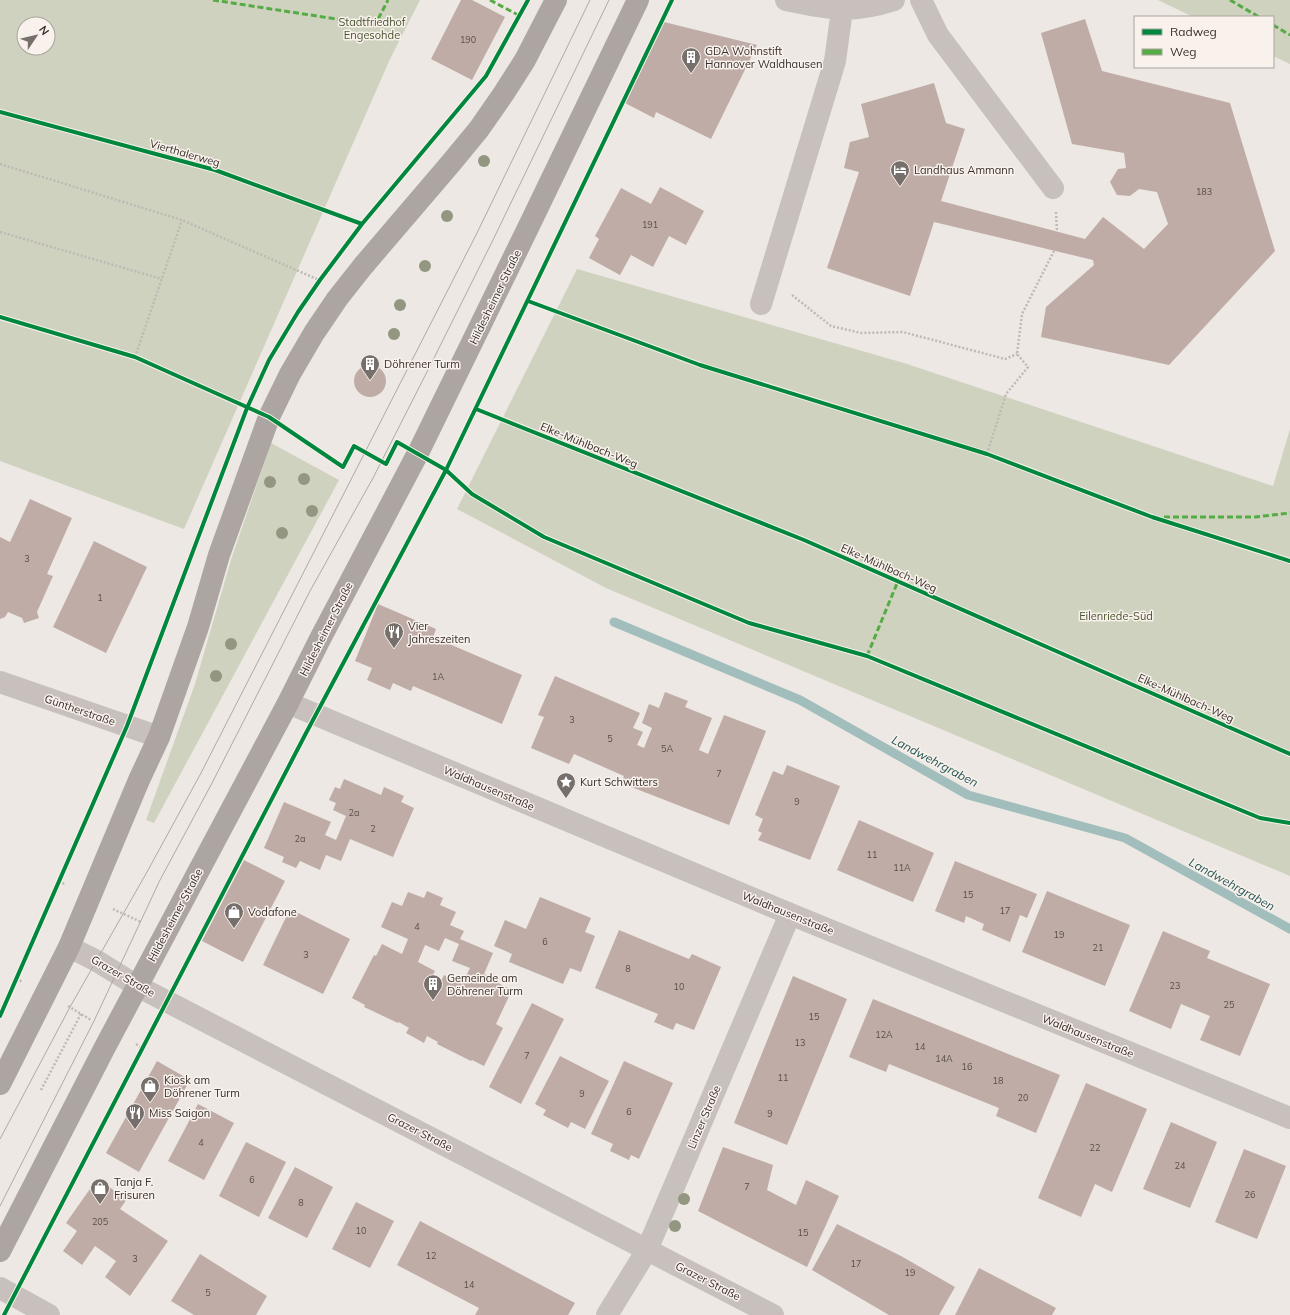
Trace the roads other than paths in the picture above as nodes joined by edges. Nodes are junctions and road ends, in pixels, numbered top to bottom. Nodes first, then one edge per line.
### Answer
1 (556, 0) edge
2 (638, 0) edge
3 (786, 0) edge
4 (894, 0) edge
5 (921, 0) edge
6 (842, 10) junction
7 (1053, 188) dead end
8 (761, 304) dead end
9 (0, 682) edge
10 (288, 703) junction
11 (159, 737) junction
12 (790, 914) junction
13 (69, 947) junction
14 (137, 986) junction
15 (0, 1084) edge
16 (1290, 1118) edge
17 (647, 1250) junction
18 (0, 1251) edge
19 (0, 1288) edge
20 (49, 1315) edge
21 (607, 1315) edge
22 (773, 1315) edge

1 - 11 main road
2 - 10 main road, Hildesheimer Straße
3 - 6 street
4 - 6 street
5 - 7 street
6 - 8 street
9 - 11 street, Güntherstraße
10 - 12 street, Waldhausenstraße
10 - 14 main road, Hildesheimer Straße
11 - 13 main road
12 - 16 street, Waldhausenstraße
12 - 17 street, Linzer Straße
13 - 14 street, Grazer Straße
13 - 15 main road
14 - 17 street, Grazer Straße
14 - 18 main road, Hildesheimer Straße
17 - 21 street, Linzer Straße
17 - 22 street, Grazer Straße
19 - 20 street

